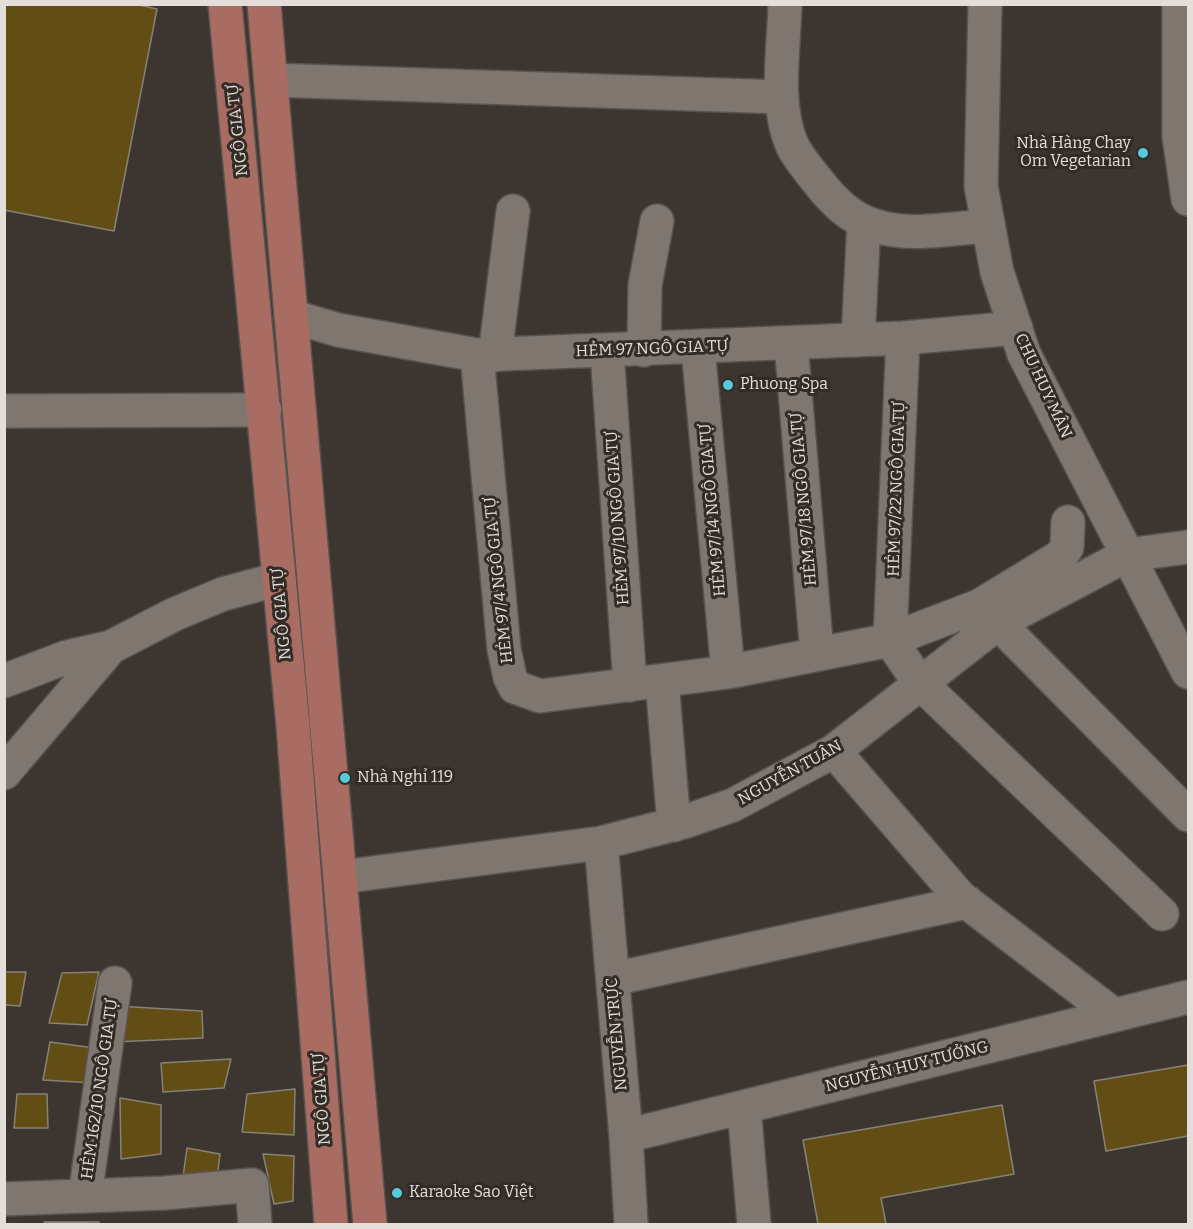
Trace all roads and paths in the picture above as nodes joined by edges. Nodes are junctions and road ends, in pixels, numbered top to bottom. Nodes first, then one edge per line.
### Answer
1 (225, 4) edge
2 (264, 4) edge
3 (785, 4) edge
4 (985, 4) edge
5 (1179, 4) edge
6 (271, 81) junction
7 (782, 97) junction
8 (1187, 187) edge
9 (513, 211) dead end
10 (657, 221) dead end
11 (864, 222) junction
12 (988, 226) junction
13 (255, 305) junction
14 (291, 316) junction
15 (1016, 328) junction
16 (903, 338) junction
17 (858, 340) junction
18 (791, 343) junction
19 (698, 348) junction
20 (644, 350) junction
21 (607, 351) junction
22 (486, 355) junction
23 (265, 410) junction
24 (4, 411) edge
25 (1068, 522) dead end
26 (1188, 547) edge
27 (1127, 555) junction
28 (314, 577) junction
29 (279, 579) junction
30 (998, 623) junction
31 (890, 640) junction
32 (111, 647) junction
33 (817, 654) junction
34 (728, 672) junction
35 (1188, 672) edge
36 (4, 681) edge
37 (662, 681) junction
38 (919, 682) junction
39 (630, 684) junction
40 (834, 751) junction
41 (4, 773) edge
42 (1188, 815) edge
43 (674, 825) junction
44 (601, 843) junction
45 (341, 877) junction
46 (304, 881) junction
47 (967, 902) junction
48 (1162, 914) dead end
49 (613, 980) junction
50 (115, 983) dead end
51 (1188, 997) edge
52 (1114, 1015) junction
53 (744, 1107) junction
54 (626, 1136) junction
55 (85, 1196) junction
56 (4, 1198) edge
57 (255, 1224) edge
58 (331, 1224) edge
59 (370, 1224) edge
60 (631, 1224) edge
61 (754, 1224) edge

1 - 13 main road, NGÔ GIA TỰ
2 - 6 main road
3 - 7 street
4 - 12 street, CHU HUY MÂN
5 - 8 street
6 - 7 street
6 - 14 main road
7 - 11 street
9 - 22 street
10 - 20 street
11 - 12 street
11 - 17 street
12 - 15 street, CHU HUY MÂN
13 - 14 main road
13 - 23 main road, NGÔ GIA TỰ
14 - 22 street, HẺM 97 NGÔ GIA TỰ
14 - 28 main road
15 - 16 street, HẺM 97 NGÔ GIA TỰ
15 - 27 street, CHU HUY MÂN
16 - 17 street, HẺM 97 NGÔ GIA TỰ
16 - 31 street, HẺM 97/22 NGÔ GIA TỰ
17 - 18 street, HẺM 97 NGÔ GIA TỰ
18 - 19 street, HẺM 97 NGÔ GIA TỰ
18 - 33 street, HẺM 97/18 NGÔ GIA TỰ
19 - 20 street, HẺM 97 NGÔ GIA TỰ
19 - 34 street, HẺM 97/14 NGÔ GIA TỰ
20 - 21 street, HẺM 97 NGÔ GIA TỰ
21 - 22 street, HẺM 97 NGÔ GIA TỰ
21 - 39 street, HẺM 97/10 NGÔ GIA TỰ
22 - 39 street, HẺM 97/4 NGÔ GIA TỰ
23 - 24 street
23 - 29 main road, NGÔ GIA TỰ
25 - 31 street
26 - 27 street, NGUYỄN TUÂN
27 - 30 street, NGUYỄN TUÂN
27 - 35 street, CHU HUY MÂN
28 - 29 main road
28 - 45 main road
29 - 32 street
29 - 46 main road, NGÔ GIA TỰ
30 - 38 street, NGUYỄN TUÂN
30 - 42 street
31 - 33 street
31 - 38 street
32 - 36 street
32 - 41 street
33 - 34 street
34 - 37 street
37 - 39 street
37 - 43 street
38 - 40 street, NGUYỄN TUÂN
38 - 48 street
40 - 43 street, NGUYỄN TUÂN
40 - 47 street
43 - 44 street, NGUYỄN TUÂN
44 - 45 street, NGUYỄN TUÂN
44 - 49 street, NGUYỄN TRỰC
45 - 46 main road
45 - 59 main road
46 - 58 main road, NGÔ GIA TỰ
47 - 49 street
47 - 52 street
49 - 54 street, NGUYỄN TRỰC
50 - 55 street, HẺM 162/10 NGÔ GIA TỰ
51 - 52 street, NGUYỄN HUY TƯỞNG
52 - 53 street, NGUYỄN HUY TƯỞNG
53 - 54 street, NGUYỄN HUY TƯỞNG
53 - 61 street
54 - 60 street, NGUYỄN TRỰC
55 - 56 street
55 - 57 street

